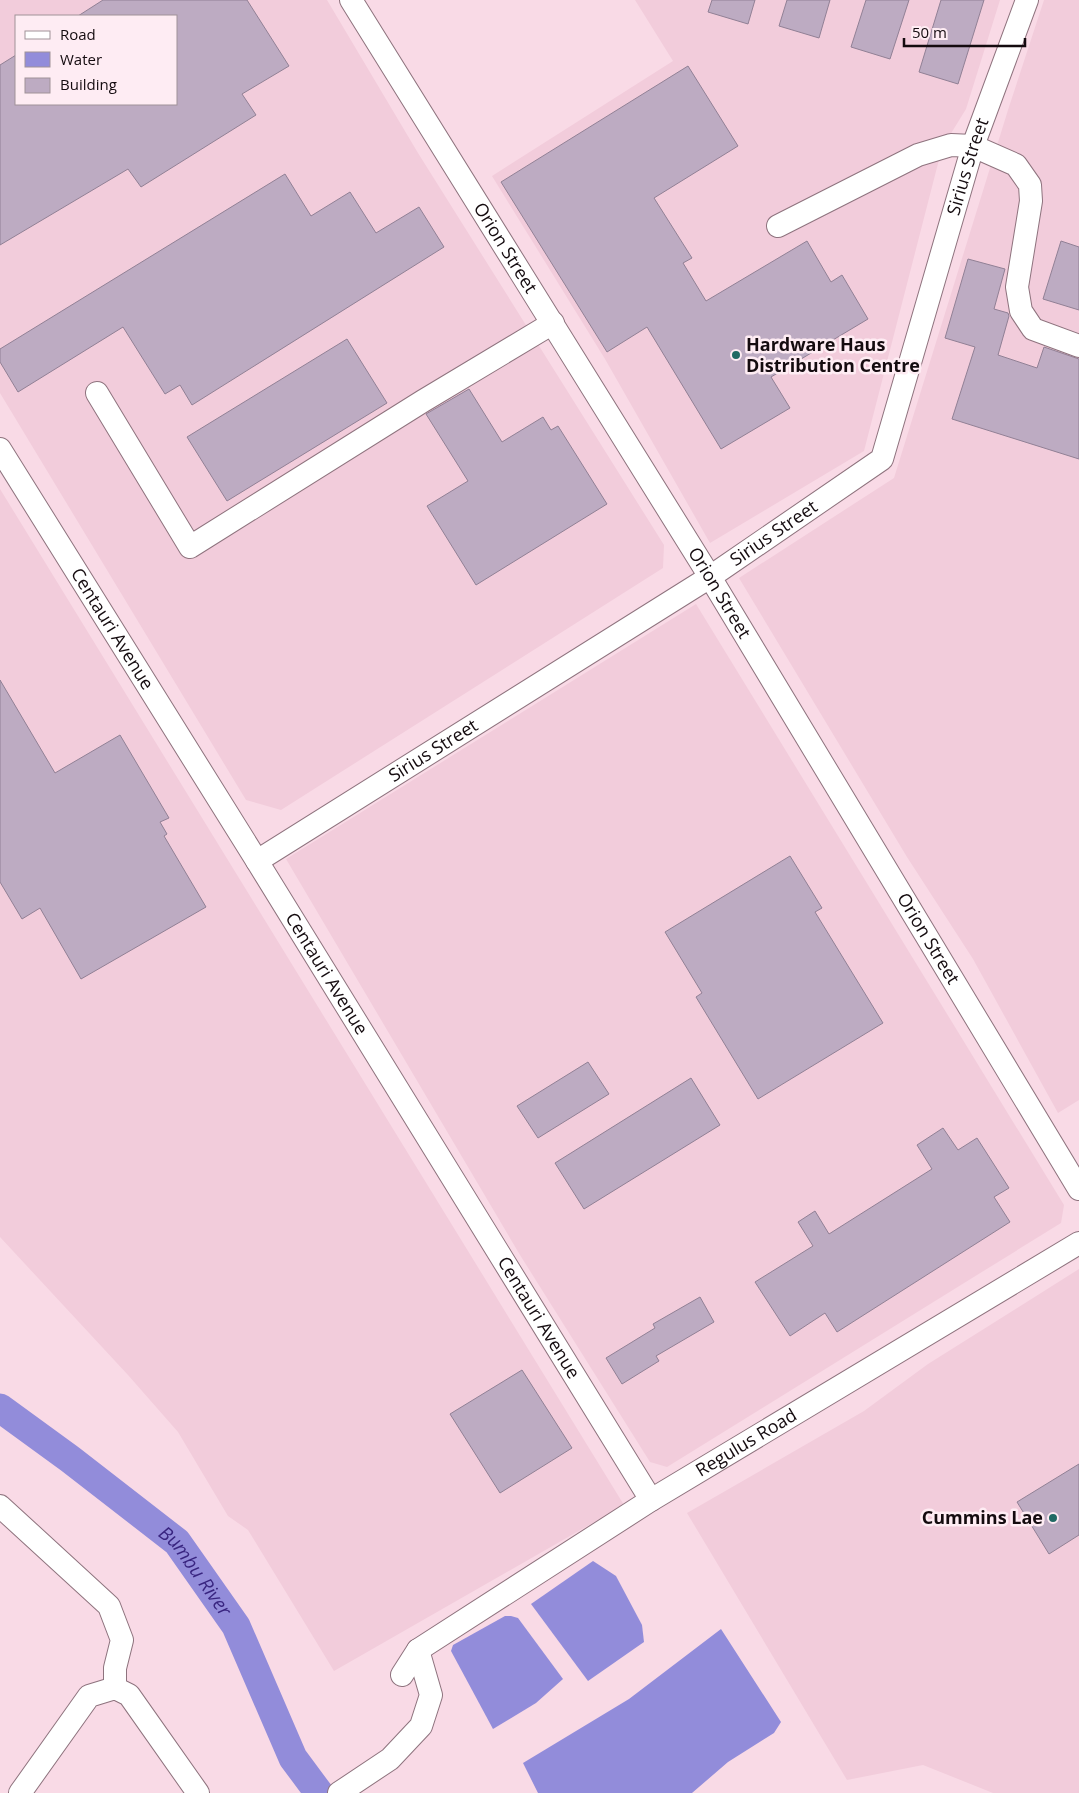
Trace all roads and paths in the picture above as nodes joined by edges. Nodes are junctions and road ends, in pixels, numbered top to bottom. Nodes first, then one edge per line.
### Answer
1 (351, 0) edge
2 (1027, 0) edge
3 (974, 146) junction
4 (778, 226) dead end
5 (552, 323) junction
6 (1079, 346) edge
7 (97, 393) dead end
8 (0, 449) edge
9 (710, 577) junction
10 (257, 861) junction
11 (1079, 1189) edge
12 (1079, 1243) edge
13 (651, 1500) junction
14 (0, 1506) edge
15 (418, 1650) junction
16 (402, 1675) dead end
17 (115, 1688) junction
18 (20, 1793) edge
19 (198, 1793) edge
20 (339, 1793) edge

1 - 5 street, Orion Street
2 - 3 street, Sirius Street
3 - 4 street
3 - 6 street
3 - 9 street, Sirius Street
5 - 7 street
5 - 9 street, Orion Street
8 - 10 street, Centauri Avenue
9 - 10 street, Sirius Street
9 - 11 street, Orion Street
10 - 13 street, Centauri Avenue
12 - 13 street, Regulus Road
13 - 15 street, Regulus Road
14 - 17 street
15 - 16 street
15 - 20 street
17 - 18 street
17 - 19 street

